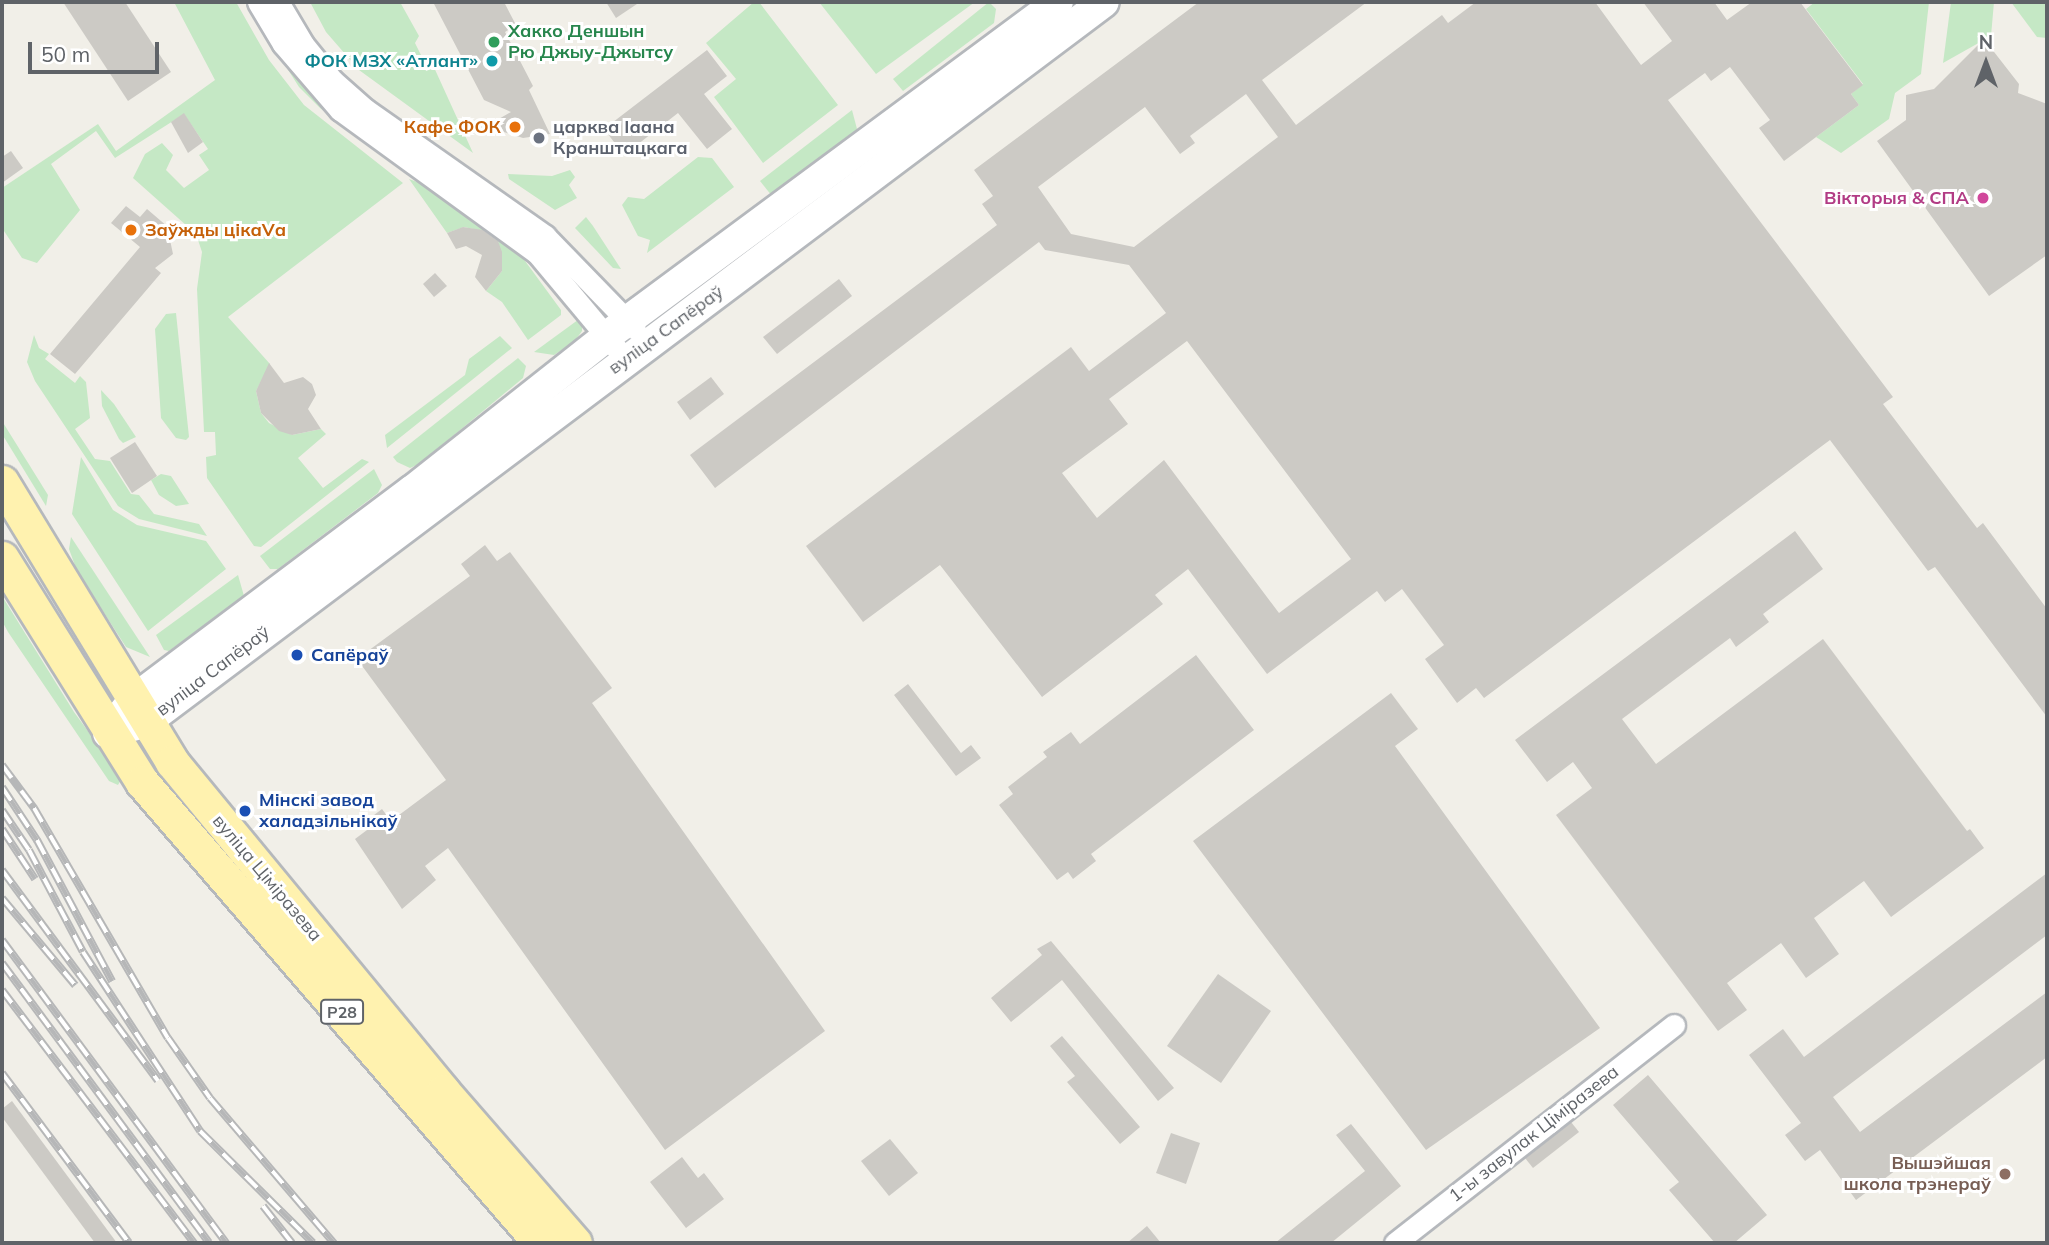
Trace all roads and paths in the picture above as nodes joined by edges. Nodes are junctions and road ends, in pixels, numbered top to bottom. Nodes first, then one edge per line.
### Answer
1 (258, 2) edge
2 (278, 2) edge
3 (1058, 2) edge
4 (1104, 2) edge
5 (507, 218) junction
6 (627, 340) junction
7 (2, 482) edge
8 (2, 558) edge
9 (139, 711) junction
10 (108, 733) junction
11 (1674, 1025) dead end
12 (540, 1243) edge
13 (575, 1243) edge
14 (1395, 1243) edge

1 - 5 street
2 - 5 street
3 - 6 main road, вуліца Сапёраў
4 - 6 main road, вуліца Сапёраў
5 - 6 street
6 - 9 main road, вуліца Сапёраў
7 - 9 main road, вуліца Ціміразева / Р28
8 - 10 main road, вуліца Ціміразева / Р28
9 - 10 main road, вуліца Сапёраў
9 - 13 main road, вуліца Ціміразева / Р28
10 - 12 main road, вуліца Ціміразева / Р28
11 - 14 street, 1-ы завулак Ціміразева

